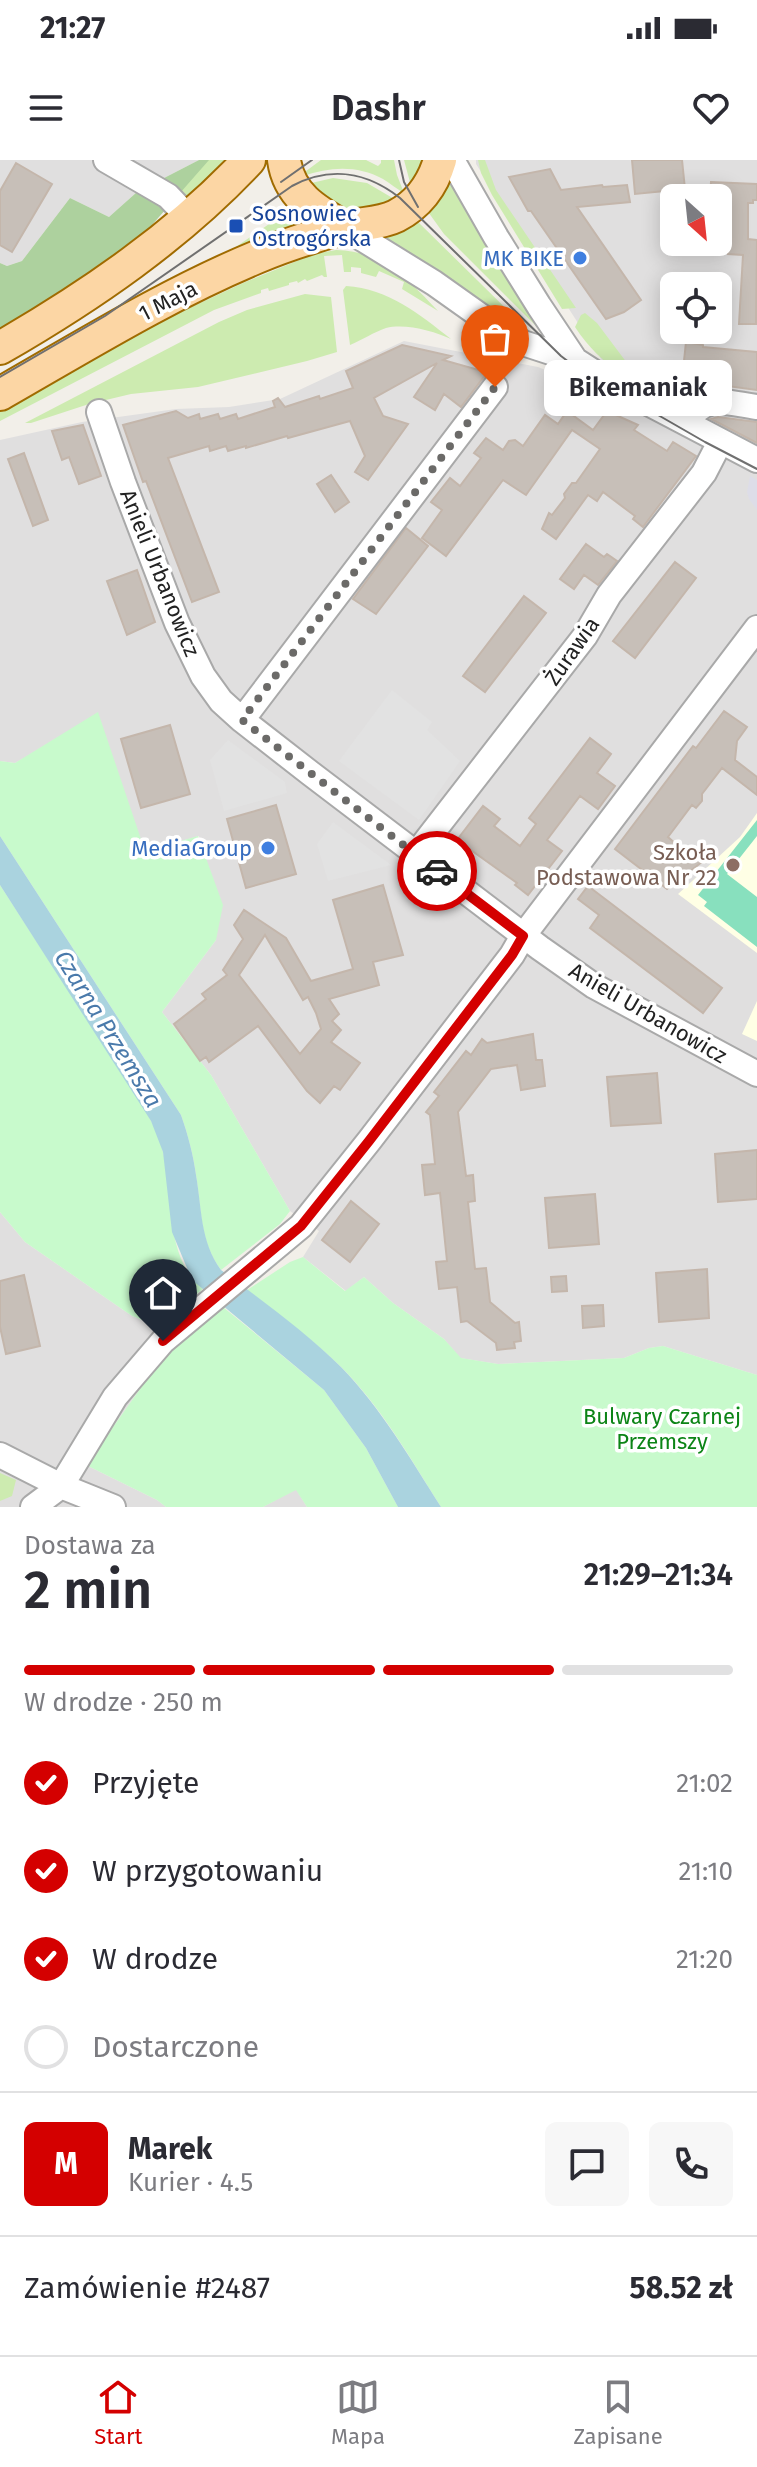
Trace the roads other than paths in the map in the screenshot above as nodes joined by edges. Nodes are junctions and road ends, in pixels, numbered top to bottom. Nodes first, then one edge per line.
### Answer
1 (106, 160) edge
2 (249, 160) edge
3 (284, 160) edge
4 (440, 160) edge
5 (452, 160) edge
6 (189, 218) junction
7 (345, 228) junction
8 (0, 348) edge
9 (575, 360) junction
10 (495, 387) dead end
11 (0, 394) edge
12 (757, 407) edge
13 (99, 412) dead end
14 (686, 423) junction
15 (720, 442) junction
16 (757, 460) edge
17 (757, 628) edge
18 (242, 720) junction
19 (415, 855) junction
20 (523, 936) junction
21 (757, 1074) edge
22 (0, 1455) edge
23 (61, 1486) junction
24 (33, 1507) edge
25 (113, 1507) edge

1 - 6 street
2 - 6 main road
3 - 7 main road
4 - 7 main road, 1 Maja
5 - 9 street
6 - 8 main road
7 - 9 street
7 - 11 main road, 1 Maja
9 - 14 street
10 - 18 street
12 - 14 street
13 - 18 street, Anieli Urbanowicz
14 - 15 street
15 - 16 street
15 - 19 street, Żurawia
17 - 20 street
18 - 19 street, Anieli Urbanowicz
19 - 20 street, Anieli Urbanowicz
20 - 21 street, Anieli Urbanowicz
20 - 23 street
22 - 23 street
23 - 24 street
23 - 25 street

